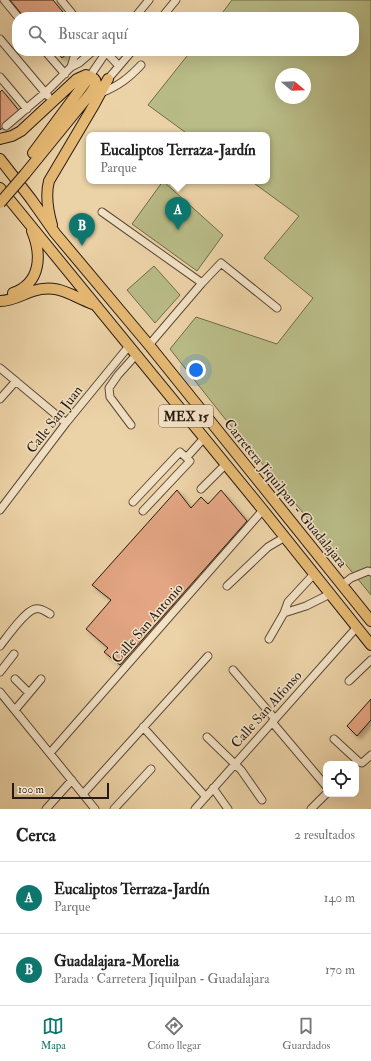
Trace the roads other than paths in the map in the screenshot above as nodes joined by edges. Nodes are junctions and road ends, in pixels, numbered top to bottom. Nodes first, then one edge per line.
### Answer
1 (4, 0) edge
2 (61, 0) edge
3 (149, 0) edge
4 (176, 0) edge
5 (14, 12) edge
6 (71, 12) edge
7 (139, 12) edge
8 (166, 12) edge
9 (0, 39) edge
10 (12, 53) edge
11 (15, 56) edge
12 (49, 56) edge
13 (75, 56) edge
14 (87, 56) edge
15 (103, 56) edge
16 (110, 56) edge
17 (128, 56) edge
18 (141, 64) dead end
19 (119, 66) junction
20 (70, 67) junction
21 (65, 74) junction
22 (90, 76) junction
23 (0, 77) edge
24 (108, 79) junction
25 (46, 92) junction
26 (101, 93) junction
27 (52, 104) junction
28 (81, 105) junction
29 (27, 109) junction
30 (6, 126) dead end
31 (0, 139) edge
32 (0, 159) edge
33 (23, 172) junction
34 (0, 188) edge
35 (0, 194) edge
36 (0, 203) edge
37 (102, 212) dead end
38 (29, 224) junction
39 (55, 233) junction
40 (202, 283) junction
41 (0, 295) edge
42 (0, 302) edge
43 (95, 304) junction
44 (277, 308) dead end
45 (149, 345) junction
46 (129, 346) junction
47 (136, 355) junction
48 (0, 368) edge
49 (16, 381) junction
50 (0, 399) edge
51 (66, 423) junction
52 (131, 426) dead end
53 (204, 438) junction
54 (187, 457) junction
55 (226, 464) junction
56 (201, 489) dead end
57 (133, 502) dead end
58 (0, 510) edge
59 (263, 510) junction
60 (143, 511) dead end
61 (284, 536) junction
62 (371, 572) edge
63 (314, 574) junction
64 (342, 585) junction
65 (227, 586) dead end
66 (330, 594) junction
67 (284, 613) junction
68 (50, 614) dead end
69 (371, 621) edge
70 (356, 627) junction
71 (269, 639) dead end
72 (371, 644) edge
73 (0, 646) edge
74 (14, 654) dead end
75 (208, 656) dead end
76 (371, 660) edge
77 (233, 670) dead end
78 (0, 672) edge
79 (15, 679) dead end
80 (41, 679) dead end
81 (349, 682) dead end
82 (0, 692) edge
83 (29, 693) junction
84 (15, 710) junction
85 (273, 720) junction
86 (143, 727) junction
87 (207, 737) dead end
88 (334, 739) dead end
89 (50, 753) junction
90 (371, 755) edge
91 (235, 763) junction
92 (151, 769) dead end
93 (72, 780) junction
94 (323, 782) edge
95 (213, 788) junction
96 (83, 794) junction
97 (206, 797) junction
98 (323, 797) edge
99 (262, 800) dead end
100 (46, 809) edge
101 (95, 809) edge
102 (114, 809) edge
103 (195, 809) edge
104 (228, 809) edge
105 (311, 809) edge

1 - 5 street
2 - 6 street
3 - 7 street
4 - 8 street
9 - 10 street
11 - 25 street
12 - 21 street
13 - 20 street
14 - 20 street
15 - 22 street
16 - 19 street
17 - 19 street
18 - 26 street
19 - 24 street
20 - 21 street
21 - 25 street
22 - 27 highway
22 - 28 highway
22 - 33 highway
23 - 29 street
24 - 26 highway
24 - 28 highway
25 - 27 street
25 - 29 street
26 - 39 highway
27 - 31 highway
28 - 33 highway
29 - 30 street
32 - 39 highway, Carretera Jiquilpan - Guadalajara / MEX 15
33 - 35 highway
33 - 36 highway, bridge
34 - 38 highway, Carretera Jiquilpan - Guadalajara / MEX 15
37 - 40 street
38 - 41 highway
38 - 43 highway, Carretera Jiquilpan - Guadalajara / MEX 15
39 - 45 highway, Carretera Jiquilpan - Guadalajara / MEX 15
40 - 44 street
40 - 45 street
42 - 43 highway
43 - 46 highway, Carretera Jiquilpan - Guadalajara / MEX 15
45 - 64 highway, Carretera Jiquilpan - Guadalajara / MEX 15
46 - 47 highway, Carretera Jiquilpan - Guadalajara / MEX 15
46 - 51 street, Calle San Juan
47 - 52 street
47 - 53 highway, Carretera Jiquilpan - Guadalajara / MEX 15
48 - 49 street
49 - 50 street
49 - 51 street
51 - 58 street, Calle San Juan
53 - 54 street
53 - 55 highway, Carretera Jiquilpan - Guadalajara / MEX 15
54 - 57 street
54 - 60 street
55 - 56 street
55 - 59 highway, Carretera Jiquilpan - Guadalajara / MEX 15
59 - 61 highway, Carretera Jiquilpan - Guadalajara / MEX 15
59 - 89 street, Calle San Antonio
61 - 63 highway, Carretera Jiquilpan - Guadalajara / MEX 15
61 - 65 street
62 - 64 street
63 - 66 highway, Carretera Jiquilpan - Guadalajara / MEX 15
63 - 67 street
64 - 69 highway, Carretera Jiquilpan - Guadalajara / MEX 15
66 - 67 street
66 - 70 highway, Carretera Jiquilpan - Guadalajara / MEX 15
67 - 71 street
68 - 73 street
70 - 72 highway, Carretera Jiquilpan - Guadalajara / MEX 15
70 - 85 street, Calle San Alfonso
74 - 78 street
75 - 86 street
76 - 81 street
77 - 85 street
79 - 83 street
80 - 83 street
82 - 84 street
83 - 84 street
84 - 89 street
85 - 91 street, Calle San Alfonso
85 - 94 street
86 - 96 street
86 - 97 street
87 - 91 street
88 - 90 street
89 - 93 street
91 - 95 street, Calle San Alfonso
91 - 99 street
92 - 102 street
93 - 96 street
93 - 100 street
95 - 97 street, Calle San Alfonso
95 - 104 street
96 - 101 street
97 - 103 street, Calle San Alfonso
98 - 105 street

